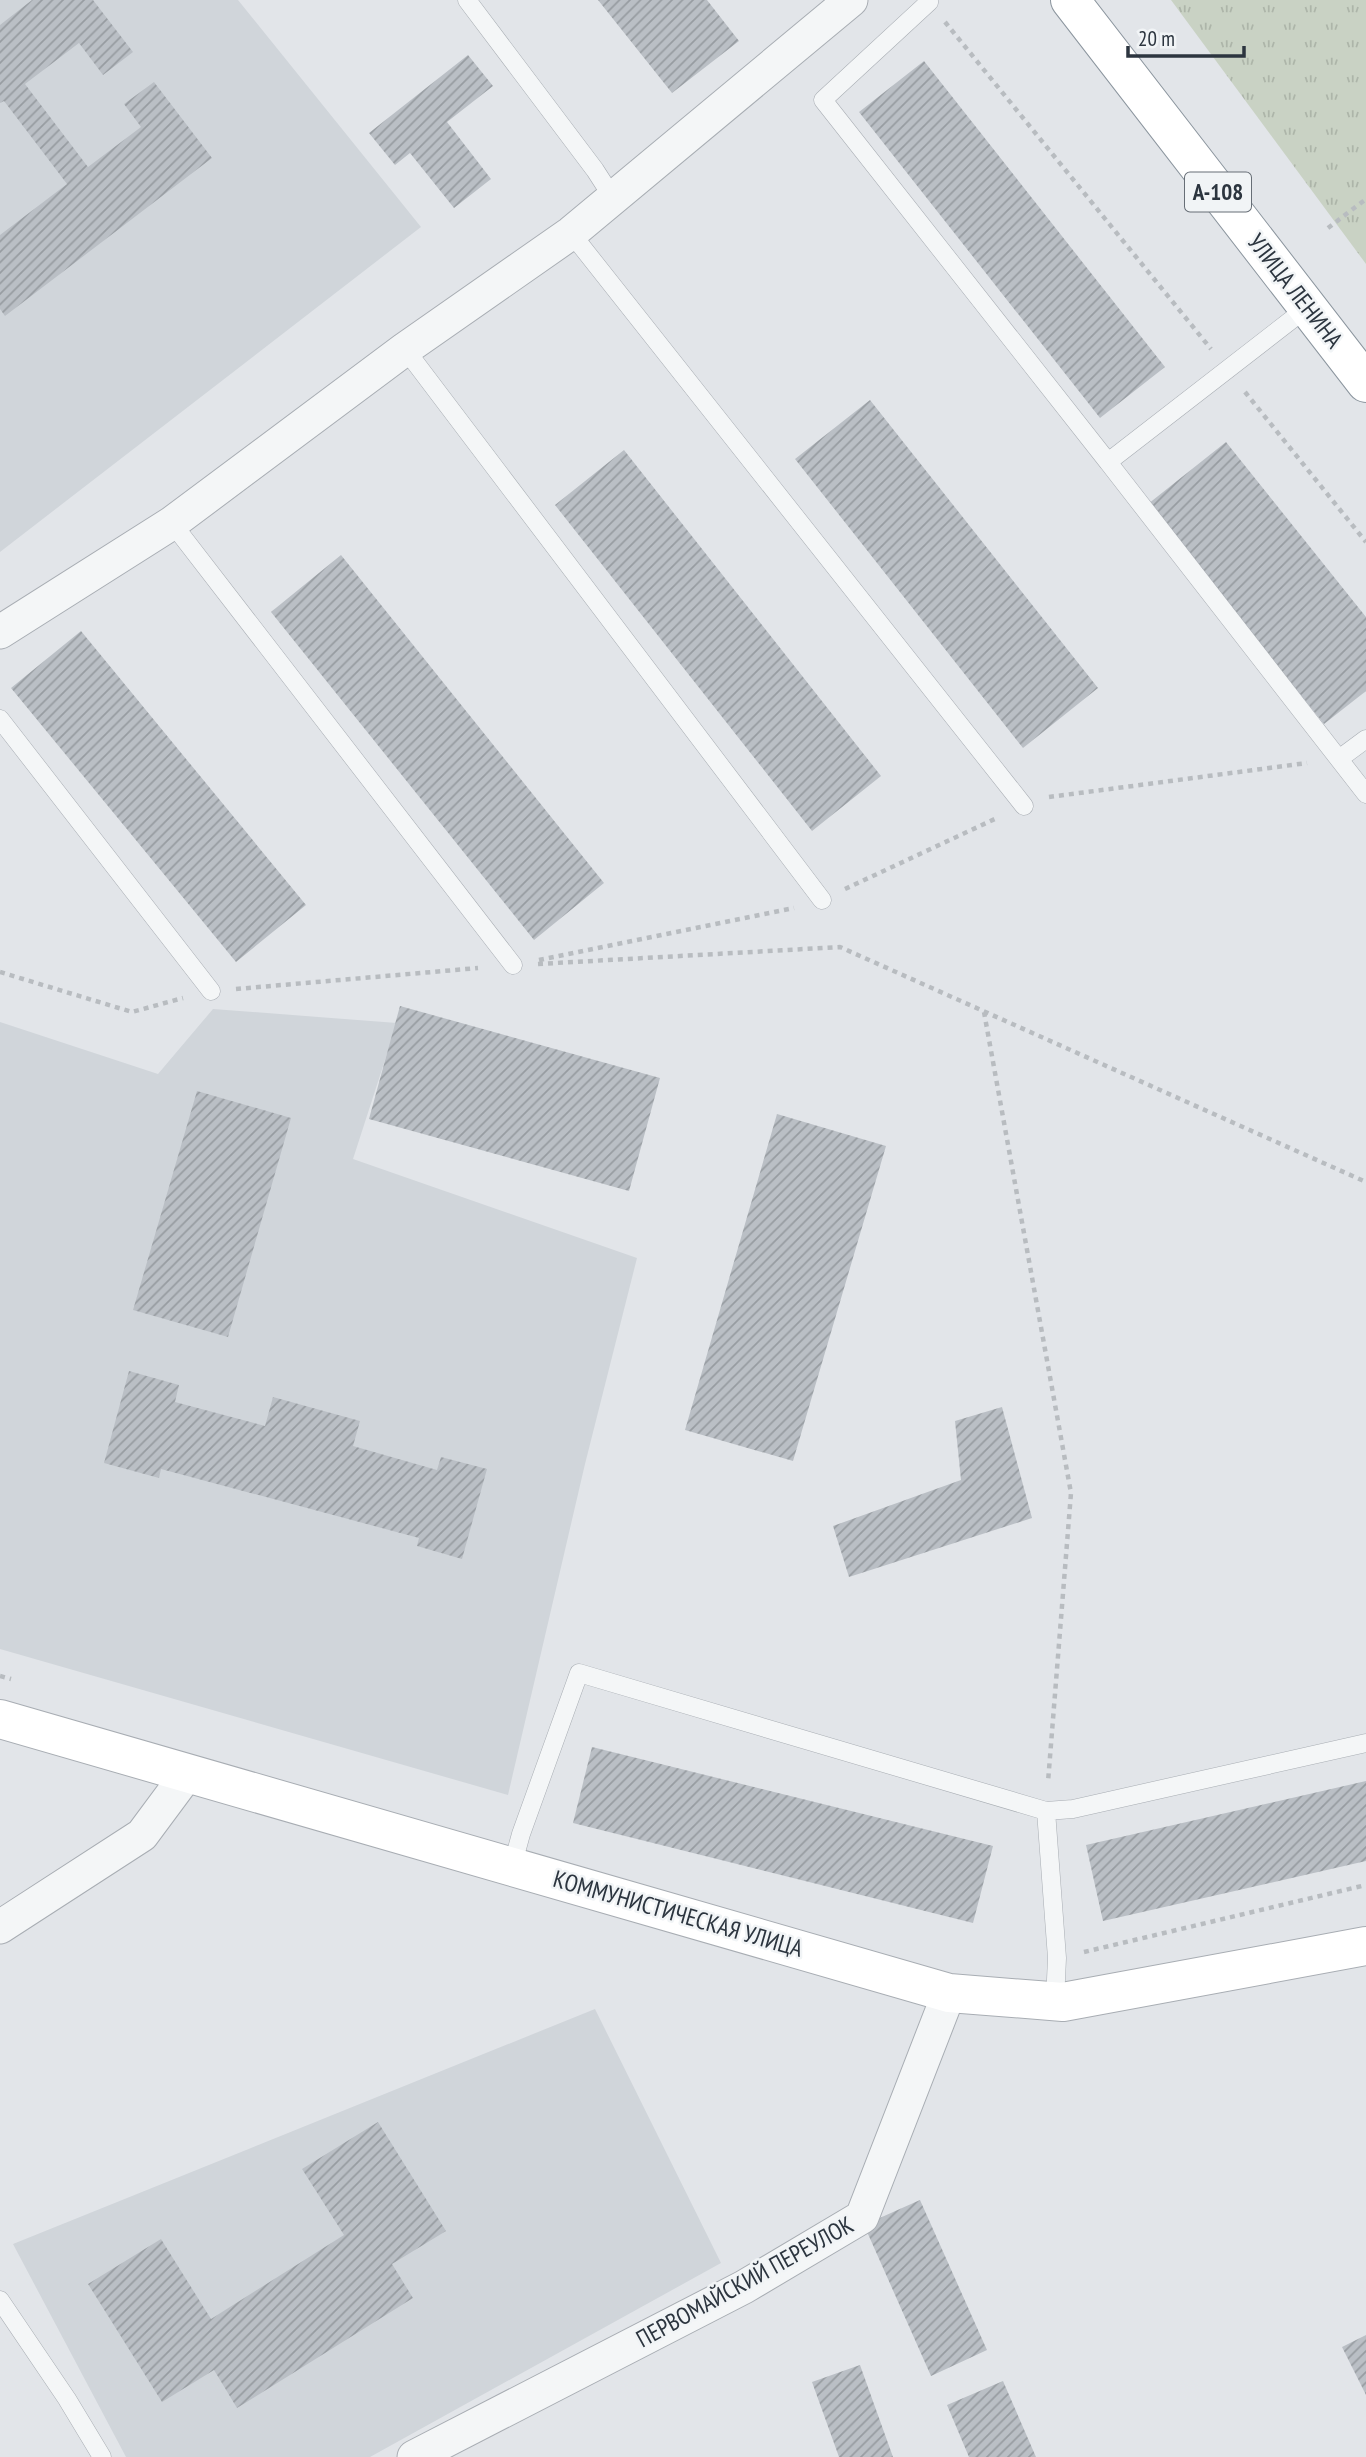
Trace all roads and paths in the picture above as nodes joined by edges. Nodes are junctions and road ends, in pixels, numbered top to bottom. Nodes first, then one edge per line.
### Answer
1 (467, 0) edge
2 (851, 0) edge
3 (1070, 0) edge
4 (929, 1) edge
5 (613, 198) junction
6 (1366, 199) edge
7 (1328, 228) dead end
8 (571, 233) junction
9 (1308, 307) junction
10 (405, 349) junction
11 (1227, 369) junction
12 (1366, 383) edge
13 (1108, 462) junction
14 (172, 523) junction
15 (1366, 542) edge
16 (0, 632) edge
17 (0, 719) edge
18 (1366, 739) edge
19 (1339, 759) junction
20 (1366, 794) edge
21 (1024, 806) dead end
22 (822, 900) dead end
23 (513, 965) joint
24 (0, 972) edge
25 (211, 991) joint
26 (984, 1011) junction
27 (1366, 1182) edge
28 (0, 1719) edge
29 (1366, 1743) edge
30 (188, 1773) junction
31 (1046, 1811) junction
32 (512, 1867) junction
33 (1366, 1885) edge
34 (0, 1927) edge
35 (1363, 1955) edge
36 (1057, 1958) junction
37 (948, 1993) junction
38 (1055, 2001) junction
39 (0, 2300) edge
40 (102, 2457) edge
41 (414, 2457) edge

1 - 5 lane
2 - 5 street
3 - 9 main road, УЛИЦА ЛЕНИНА / А-108
4 - 11 path
4 - 13 lane
5 - 8 street
6 - 7 path
8 - 10 street
8 - 21 lane
9 - 11 lane
9 - 12 main road, УЛИЦА ЛЕНИНА / А-108
10 - 14 street
10 - 22 lane
11 - 13 lane
11 - 15 path
13 - 19 lane
14 - 16 street
14 - 23 lane
17 - 25 lane
18 - 19 lane
19 - 20 lane
23 - 26 path
24 - 25 path
26 - 27 path
26 - 31 path
28 - 30 main road, КОММУНИСТИЧЕСКАЯ УЛИЦА
29 - 31 lane
30 - 32 main road, КОММУНИСТИЧЕСКАЯ УЛИЦА
30 - 34 street
31 - 32 lane
31 - 36 lane
32 - 37 main road, КОММУНИСТИЧЕСКАЯ УЛИЦА
33 - 36 path
35 - 38 main road, КОММУНИСТИЧЕСКАЯ УЛИЦА
36 - 38 lane
37 - 38 main road, КОММУНИСТИЧЕСКАЯ УЛИЦА
37 - 41 street, ПЕРВОМАЙСКИЙ ПЕРЕУЛОК
39 - 40 lane

